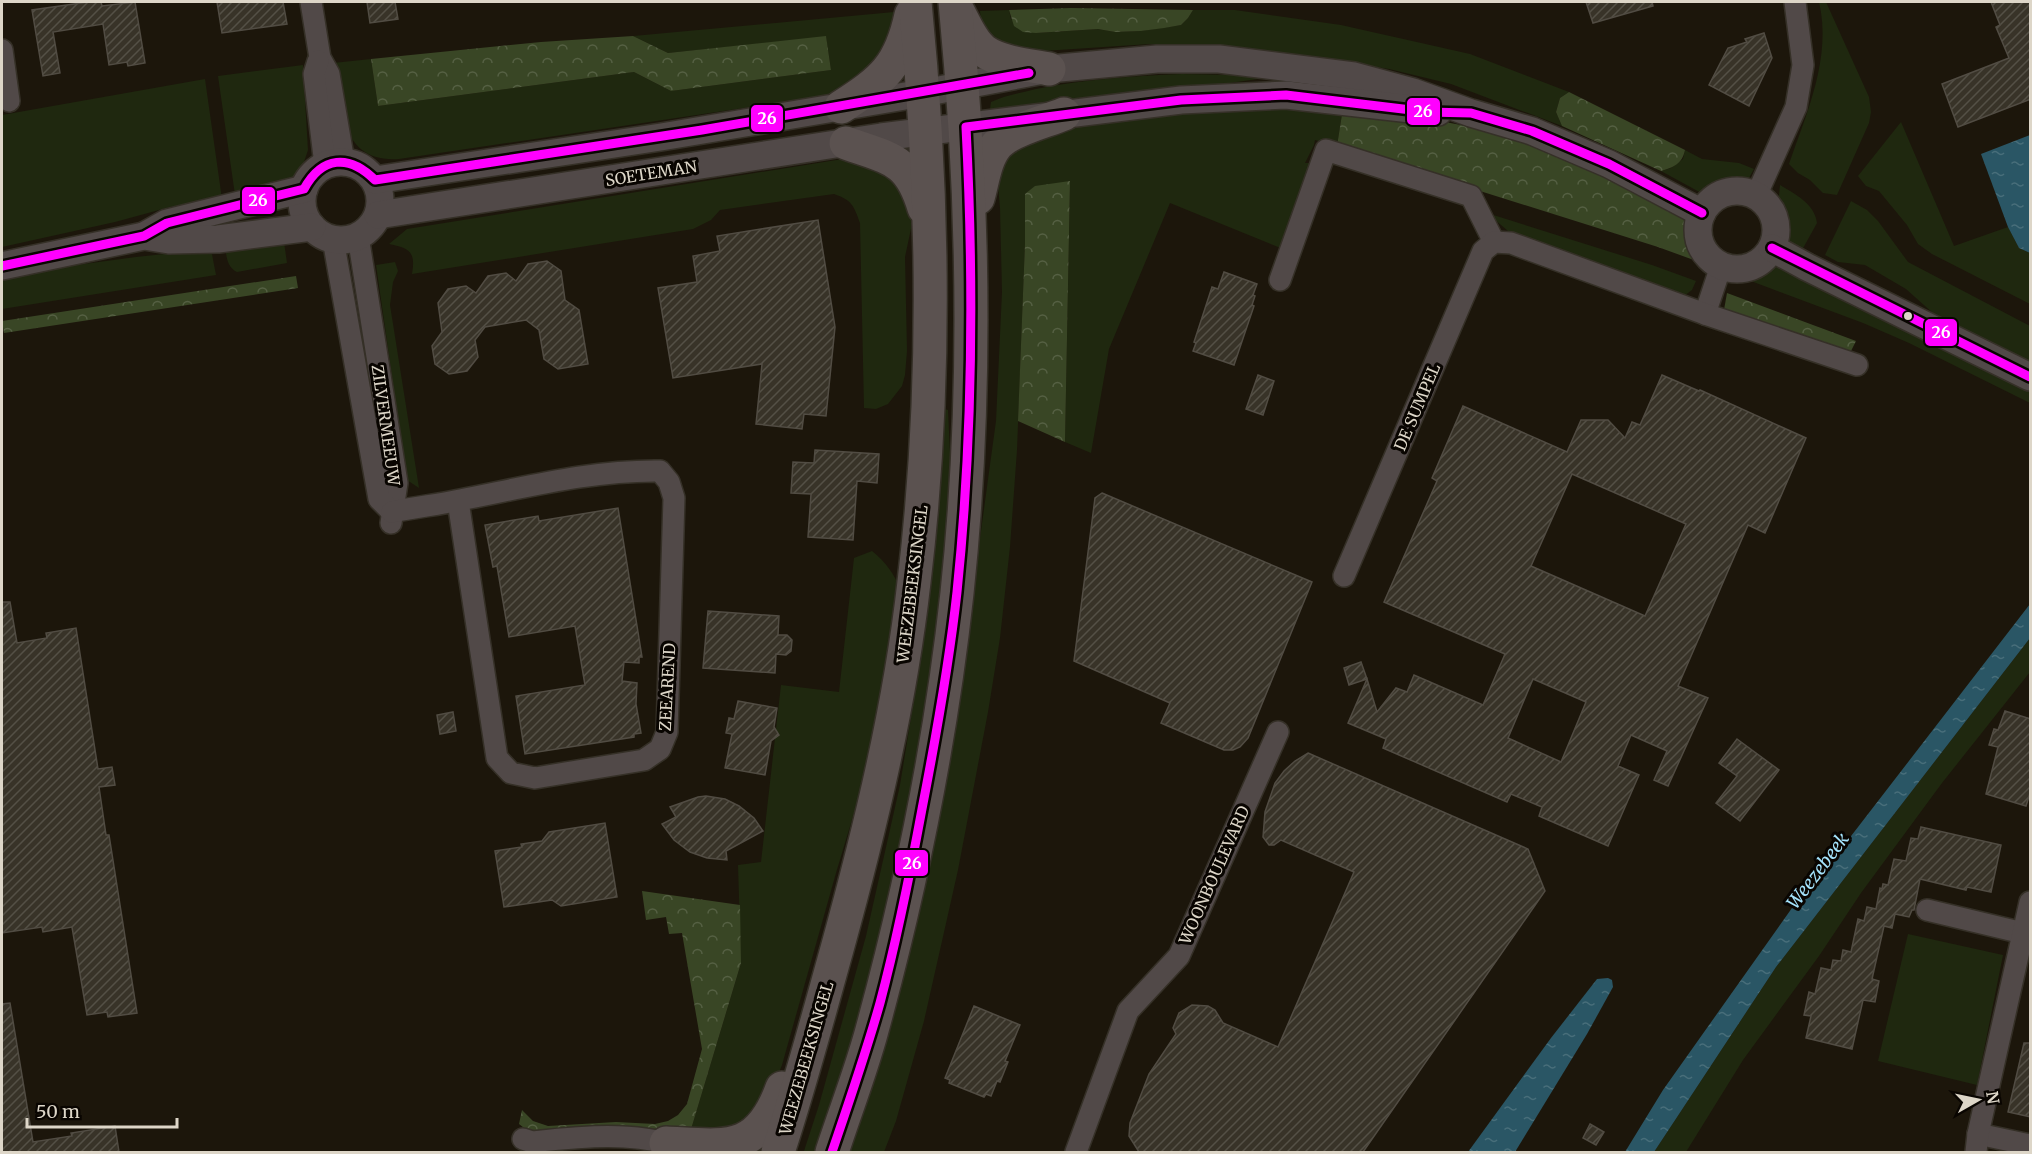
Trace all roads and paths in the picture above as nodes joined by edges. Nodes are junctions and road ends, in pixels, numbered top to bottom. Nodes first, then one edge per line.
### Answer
1 (311, 2) edge
2 (914, 2) edge
3 (1794, 2) edge
4 (955, 4) edge
5 (2, 50) edge
6 (1049, 69) junction
7 (962, 85) junction
8 (923, 93) junction
9 (9, 101) dead end
10 (841, 107) junction
11 (1471, 113) junction
12 (1064, 114) junction
13 (966, 127) junction
14 (925, 131) junction
15 (846, 143) junction
16 (335, 163) junction
17 (375, 180) junction
18 (304, 189) junction
19 (1756, 196) junction
20 (1702, 213) junction
21 (378, 215) junction
22 (929, 222) junction
23 (971, 229) junction
24 (335, 234) junction
25 (144, 236) junction
26 (1494, 242) junction
27 (1772, 248) junction
28 (2, 266) edge
29 (1721, 266) junction
30 (1281, 280) dead end
31 (1705, 314) junction
32 (1857, 365) dead end
33 (2031, 377) edge
34 (458, 501) junction
35 (391, 519) joint
36 (1344, 576) dead end
37 (1278, 732) dead end
38 (2031, 902) edge
39 (1927, 910) dead end
40 (2023, 933) junction
41 (813, 1035) junction
42 (523, 1139) dead end
43 (1977, 1143) edge
44 (2031, 1145) edge
45 (680, 1148) edge
46 (1074, 1148) edge
47 (778, 1152) edge
48 (833, 1152) edge

1 - 16 street
2 - 8 main road, WEEZEBEEKSINGEL
2 - 10 main road
3 - 19 street
4 - 6 main road
4 - 7 main road
5 - 9 street
6 - 7 street, SOETEMAN
6 - 11 street, SOETEMAN
7 - 8 street, SOETEMAN
7 - 13 main road
8 - 10 street, SOETEMAN
8 - 14 main road, WEEZEBEEKSINGEL
10 - 17 street, SOETEMAN
11 - 12 street, SOETEMAN
11 - 20 street
12 - 13 street, SOETEMAN
12 - 23 main road
13 - 14 street, SOETEMAN
13 - 23 main road
14 - 15 street, SOETEMAN
14 - 22 main road, WEEZEBEEKSINGEL
15 - 21 street, SOETEMAN
15 - 22 main road
16 - 17 street
16 - 18 street
17 - 21 street
18 - 24 street
18 - 25 street
19 - 20 street
19 - 27 street
20 - 29 street
21 - 24 street
22 - 41 main road, WEEZEBEEKSINGEL
23 - 48 main road
24 - 25 street
24 - 35 street, ZILVERMEEUW
25 - 28 street
26 - 30 street
26 - 31 street
26 - 36 street, DE SUMPEL
27 - 29 street
27 - 33 street
29 - 31 street
31 - 32 street
34 - 34 street, ZEEAREND
34 - 35 street, ZEEAREND
37 - 46 street, WOONBOULEVARD
38 - 40 street
39 - 40 street
40 - 43 street
41 - 45 main road
41 - 47 main road, WEEZEBEEKSINGEL
42 - 45 street
43 - 44 street

